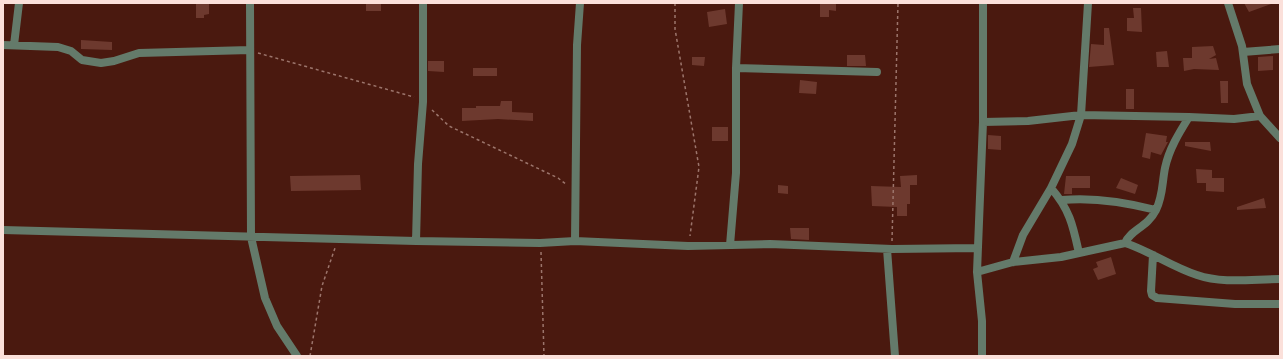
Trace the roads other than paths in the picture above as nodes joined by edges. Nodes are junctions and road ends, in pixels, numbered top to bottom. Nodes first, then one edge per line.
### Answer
1 (19, 3) edge
2 (250, 3) edge
3 (423, 3) edge
4 (580, 3) edge
5 (739, 3) edge
6 (983, 3) edge
7 (1088, 3) edge
8 (1228, 3) edge
9 (3, 45) edge
10 (14, 45) junction
11 (1280, 49) edge
12 (250, 50) junction
13 (1243, 52) junction
14 (736, 68) junction
15 (877, 72) dead end
16 (1082, 115) junction
17 (1260, 116) junction
18 (1189, 117) junction
19 (984, 122) junction
20 (1280, 138) edge
21 (1051, 188) junction
22 (1062, 200) junction
23 (1156, 210) junction
24 (3, 230) edge
25 (251, 237) junction
26 (574, 241) junction
27 (416, 242) junction
28 (1125, 243) junction
29 (730, 245) junction
30 (977, 248) junction
31 (890, 249) junction
32 (1079, 253) junction
33 (1153, 255) junction
34 (1013, 262) junction
35 (976, 272) junction
36 (1280, 279) edge
37 (1280, 304) edge
38 (297, 356) edge
39 (895, 356) edge
40 (982, 356) edge

1 - 10 street
2 - 12 street
3 - 27 street
4 - 26 street
5 - 14 street
6 - 19 street
7 - 16 street
8 - 13 street
9 - 10 street
10 - 12 street
11 - 13 street
12 - 25 street
13 - 17 street
14 - 15 street
14 - 29 street
16 - 18 street
16 - 19 street
16 - 21 street
17 - 18 street
17 - 20 street
18 - 23 street
19 - 30 street
21 - 22 street
21 - 34 street
22 - 23 street
22 - 32 street
23 - 28 street
24 - 25 street
25 - 27 street
25 - 38 street
26 - 27 street
26 - 29 street
28 - 32 street
28 - 33 street
29 - 31 street
30 - 31 street
30 - 35 street
31 - 39 street
32 - 34 street
33 - 36 street
33 - 37 street
34 - 35 street
35 - 40 street

